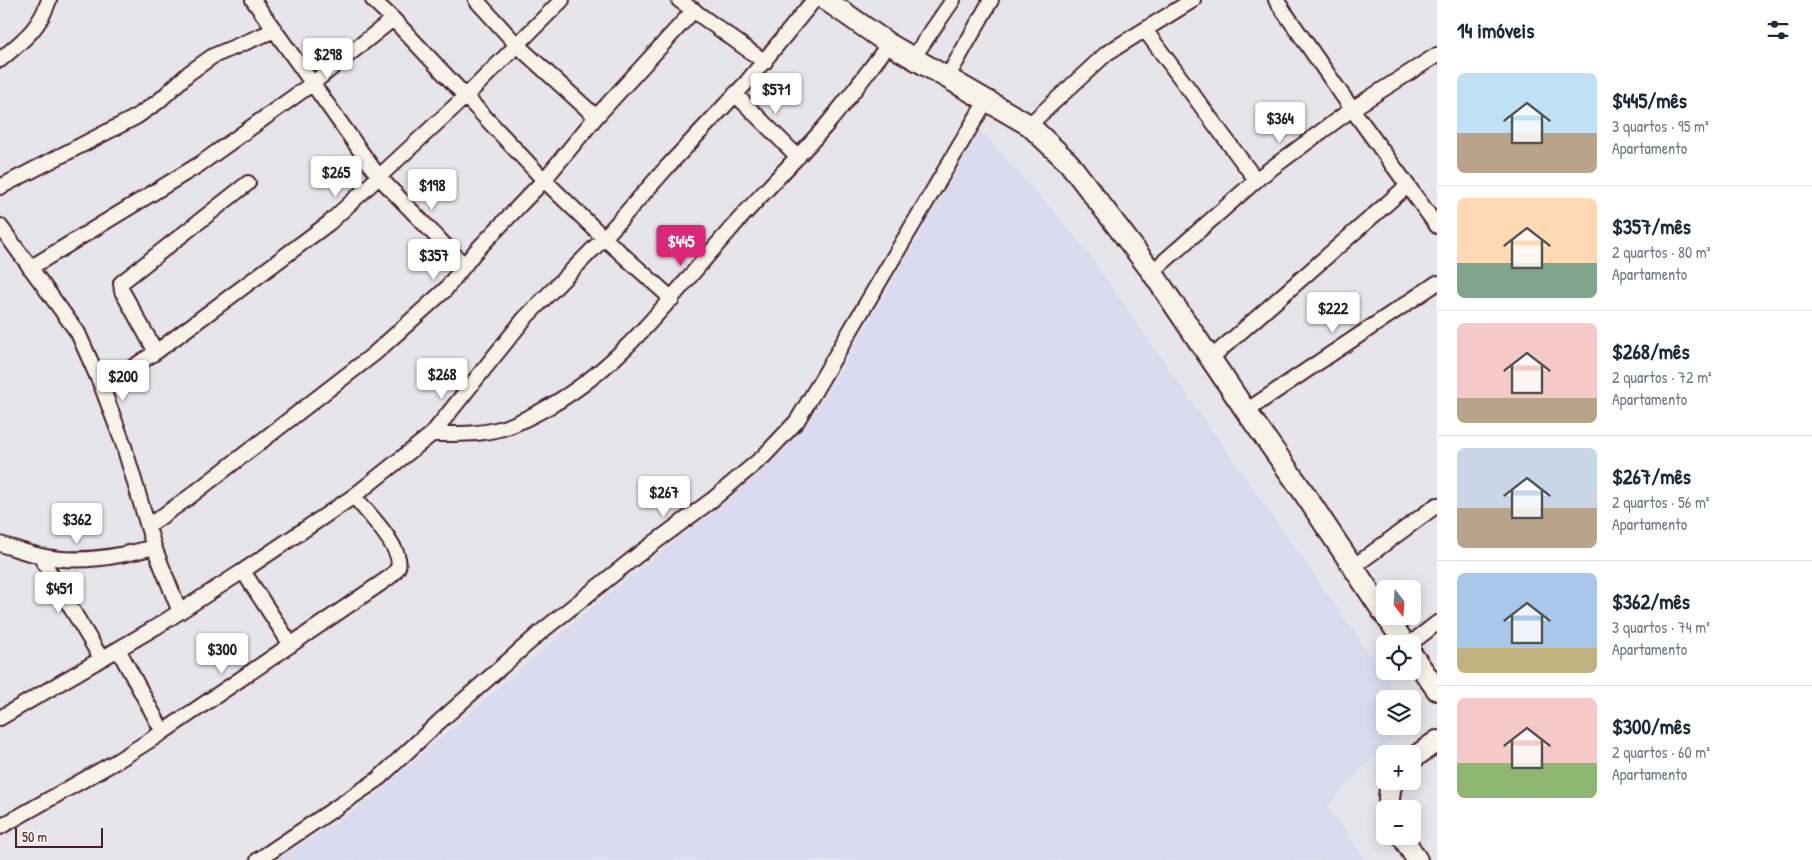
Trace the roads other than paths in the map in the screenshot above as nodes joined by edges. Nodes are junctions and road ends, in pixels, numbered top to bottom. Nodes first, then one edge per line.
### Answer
1 (49, 0) edge
2 (253, 0) edge
3 (373, 0) edge
4 (476, 0) edge
5 (562, 0) edge
6 (680, 0) edge
7 (814, 0) edge
8 (826, 0) edge
9 (953, 0) edge
10 (991, 0) edge
11 (1193, 0) edge
12 (1276, 0) edge
13 (694, 10) junction
14 (393, 19) junction
15 (275, 30) junction
16 (1145, 30) junction
17 (890, 44) junction
18 (517, 45) junction
19 (1437, 55) edge
20 (0, 60) edge
21 (765, 62) junction
22 (929, 68) junction
23 (313, 83) junction
24 (735, 94) junction
25 (466, 96) junction
26 (986, 101) junction
27 (1352, 109) junction
28 (596, 117) junction
29 (1029, 125) junction
30 (798, 157) junction
31 (379, 177) junction
32 (544, 180) junction
33 (1256, 180) junction
34 (248, 182) dead end
35 (1407, 186) junction
36 (0, 187) edge
37 (0, 226) edge
38 (1437, 226) edge
39 (604, 238) junction
40 (464, 265) junction
41 (30, 268) junction
42 (1152, 272) junction
43 (1437, 282) edge
44 (672, 299) junction
45 (156, 352) junction
46 (1211, 358) junction
47 (102, 387) junction
48 (1246, 411) junction
49 (432, 434) junction
50 (354, 496) junction
51 (1437, 505) edge
52 (148, 526) junction
53 (0, 544) edge
54 (154, 547) junction
55 (40, 556) junction
56 (1353, 566) junction
57 (242, 571) junction
58 (1376, 600) edge
59 (180, 612) junction
60 (1437, 623) edge
61 (1421, 635) edge
62 (291, 646) junction
63 (118, 649) junction
64 (101, 658) junction
65 (1421, 668) edge
66 (1437, 690) edge
67 (0, 718) edge
68 (163, 732) junction
69 (1437, 741) edge
70 (1421, 753) edge
71 (0, 827) edge
72 (1408, 845) edge
73 (258, 860) edge
74 (1417, 860) edge

1 - 20 street
2 - 15 street
3 - 14 street
4 - 18 street
5 - 18 street
6 - 13 street
7 - 21 street
8 - 17 street
9 - 22 street
10 - 22 street
11 - 16 street
12 - 27 street
13 - 21 street
13 - 28 street
14 - 23 street
14 - 25 street
15 - 23 street
15 - 36 street
16 - 29 street
16 - 33 street
17 - 22 street
17 - 30 street
18 - 25 street
18 - 28 street
19 - 27 street
21 - 24 street
22 - 26 street
23 - 31 street
23 - 41 street
24 - 30 street
24 - 39 street
25 - 31 street
25 - 32 street
26 - 29 street
26 - 73 street
27 - 33 street
27 - 35 street
28 - 32 street
29 - 42 street
30 - 44 street
31 - 40 street
31 - 45 street
32 - 39 street
32 - 40 street
33 - 42 street
34 - 45 street
35 - 38 street
35 - 46 street
37 - 41 street
39 - 44 street
39 - 49 street
40 - 52 street
41 - 47 street
42 - 46 street
43 - 48 street
44 - 49 street
45 - 47 street
46 - 48 street
47 - 52 street
48 - 56 street
49 - 50 street
50 - 57 street
50 - 62 street
51 - 56 street
52 - 54 street
53 - 55 street
54 - 55 street
54 - 59 street
55 - 64 street
56 - 58 street
57 - 59 street
57 - 62 street
59 - 63 street
60 - 61 street
62 - 68 street
63 - 64 street
63 - 68 street
64 - 67 street
65 - 66 street
68 - 71 street
69 - 70 street
72 - 74 street

